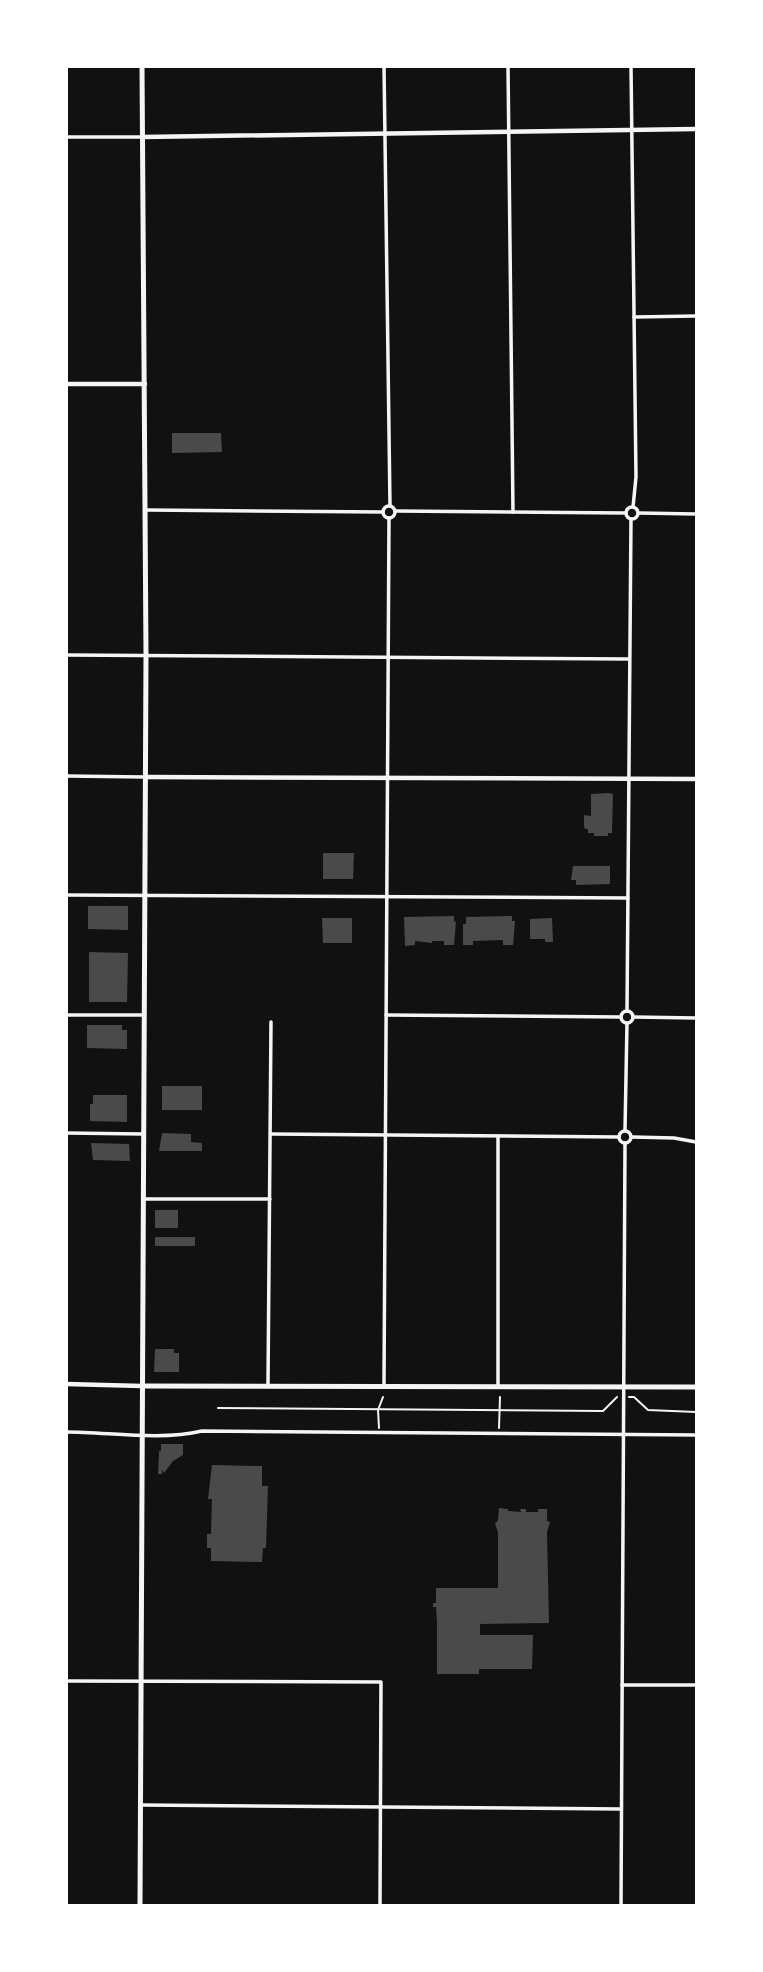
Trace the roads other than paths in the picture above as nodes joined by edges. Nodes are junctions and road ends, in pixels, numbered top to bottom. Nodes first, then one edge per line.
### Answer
1 (142, 66) edge
2 (384, 66) edge
3 (508, 66) edge
4 (631, 66) edge
5 (696, 129) edge
6 (632, 130) junction
7 (508, 132) junction
8 (385, 133) junction
9 (66, 137) edge
10 (143, 137) junction
11 (696, 316) edge
12 (634, 317) junction
13 (66, 384) edge
14 (145, 384) junction
15 (390, 505) junction
16 (634, 507) junction
17 (146, 510) junction
18 (383, 512) junction
19 (396, 512) junction
20 (513, 512) junction
21 (626, 513) junction
22 (639, 513) junction
23 (696, 514) edge
24 (389, 518) junction
25 (631, 519) junction
26 (66, 656) edge
27 (146, 656) junction
28 (387, 657) junction
29 (629, 659) junction
30 (66, 776) edge
31 (145, 777) junction
32 (387, 778) junction
33 (628, 779) junction
34 (696, 779) edge
35 (66, 895) edge
36 (145, 895) junction
37 (387, 897) junction
38 (628, 898) junction
39 (627, 1011) junction
40 (66, 1015) edge
41 (143, 1015) junction
42 (386, 1015) junction
43 (621, 1017) junction
44 (633, 1017) junction
45 (696, 1018) edge
46 (271, 1022) dead end
47 (627, 1023) junction
48 (625, 1130) junction
49 (66, 1133) edge
50 (144, 1134) junction
51 (271, 1134) junction
52 (385, 1135) junction
53 (498, 1136) junction
54 (619, 1137) junction
55 (632, 1137) junction
56 (696, 1142) edge
57 (625, 1143) junction
58 (143, 1199) junction
59 (270, 1199) junction
60 (66, 1384) edge
61 (268, 1384) junction
62 (384, 1384) junction
63 (498, 1385) junction
64 (142, 1386) junction
65 (625, 1386) junction
66 (696, 1387) edge
67 (66, 1432) edge
68 (143, 1434) junction
69 (624, 1435) junction
70 (696, 1435) edge
71 (66, 1681) edge
72 (141, 1682) junction
73 (622, 1685) junction
74 (696, 1685) edge
75 (141, 1805) junction
76 (382, 1807) junction
77 (621, 1809) junction
78 (140, 1906) edge
79 (380, 1906) edge
80 (621, 1906) edge

1 - 10 main road
2 - 8 street
3 - 7 street
4 - 6 street
5 - 6 street
6 - 7 street
6 - 12 street
7 - 8 street
7 - 20 street
8 - 10 street
8 - 15 street
9 - 10 street
10 - 14 main road
11 - 12 street
12 - 16 street
13 - 14 street
14 - 17 main road
15 - 18 street
15 - 19 street
16 - 21 street
16 - 22 street
17 - 18 street
17 - 27 main road
18 - 24 street
19 - 20 street
19 - 24 street
20 - 21 street
21 - 25 street
22 - 23 street
22 - 25 street
24 - 28 street
25 - 29 street
26 - 27 street
27 - 28 street
27 - 31 main road
28 - 29 street
28 - 32 street
29 - 33 street
30 - 31 street
31 - 32 street
31 - 36 main road
32 - 33 street
32 - 37 street
33 - 34 street
33 - 38 street
35 - 36 street
36 - 37 street
36 - 41 main road
37 - 38 street
37 - 42 street
38 - 39 street
39 - 43 street
39 - 44 street
40 - 41 street
41 - 50 main road
42 - 43 street
42 - 52 street
43 - 47 street
44 - 45 street
44 - 47 street
46 - 51 street
47 - 48 street
48 - 54 street
48 - 55 street
49 - 50 street
50 - 58 main road
51 - 52 street
51 - 59 street
52 - 53 street
52 - 62 street
53 - 54 street
53 - 63 street
54 - 57 street
55 - 56 street
55 - 57 street
57 - 65 street
58 - 59 street
58 - 64 main road
59 - 61 street
60 - 64 street
61 - 62 main road
61 - 64 main road
62 - 63 main road
63 - 65 main road
64 - 68 main road
65 - 66 main road
65 - 69 street
67 - 68 street
68 - 69 street
68 - 72 main road
69 - 70 street
69 - 73 street
71 - 72 street
72 - 75 main road
72 - 76 street
73 - 74 street
73 - 77 street
75 - 76 street
75 - 78 main road
76 - 77 street
76 - 79 street
77 - 80 street

